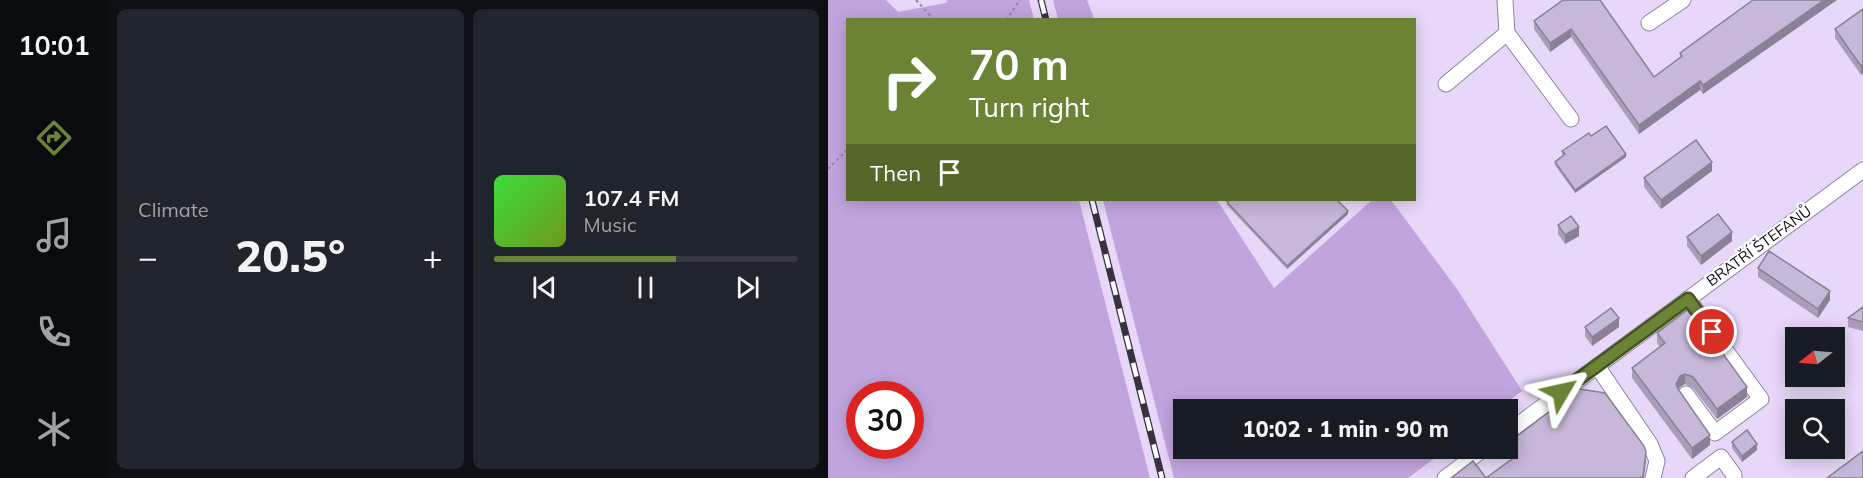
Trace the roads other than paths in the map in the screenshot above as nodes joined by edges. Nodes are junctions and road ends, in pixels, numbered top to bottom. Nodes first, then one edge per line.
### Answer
1 (1505, 0) edge
2 (1683, 0) edge
3 (1649, 23) dead end
4 (1507, 33) junction
5 (1446, 84) dead end
6 (1570, 119) dead end
7 (1863, 172) edge
8 (1688, 299) junction
9 (1597, 366) junction
10 (1686, 394) dead end
11 (1518, 425) edge
12 (1470, 459) edge
13 (1445, 478) edge
14 (1653, 478) edge
15 (1693, 478) edge
16 (1734, 478) edge

1 - 4 street
2 - 3 street
4 - 5 street
4 - 6 street
7 - 8 street, BRATŘÍ ŠTEFANŮ
8 - 9 street, BRATŘÍ ŠTEFANŮ
8 - 10 street
9 - 11 street, BRATŘÍ ŠTEFANŮ
9 - 14 street
12 - 13 street
15 - 16 street

